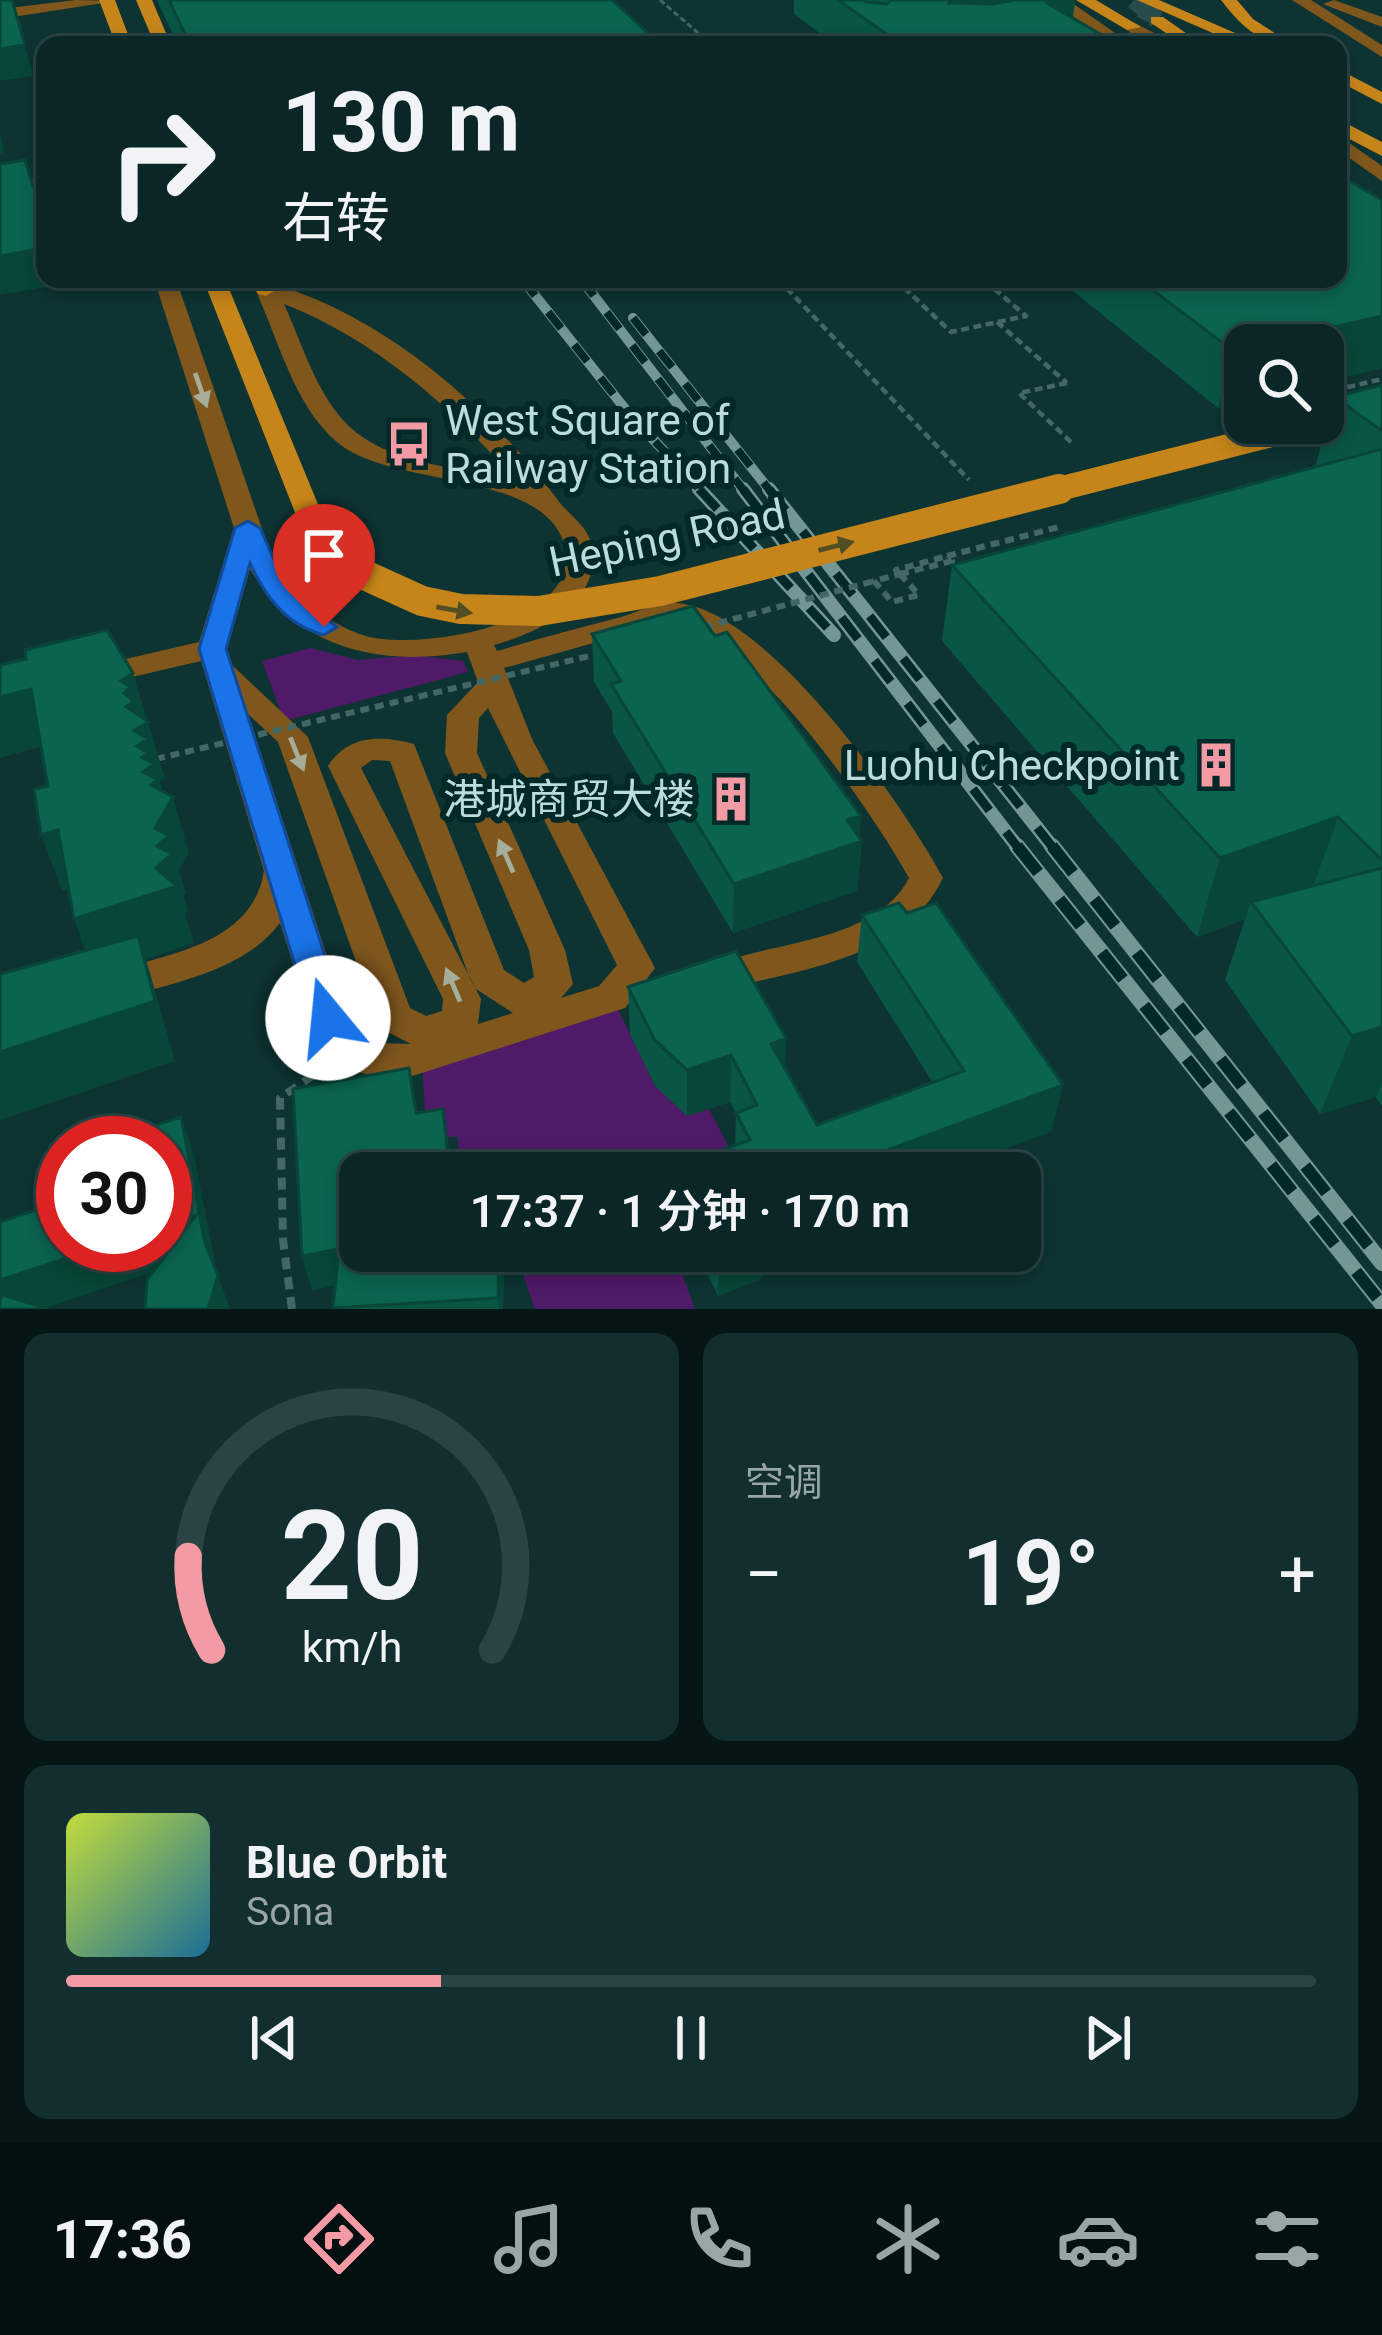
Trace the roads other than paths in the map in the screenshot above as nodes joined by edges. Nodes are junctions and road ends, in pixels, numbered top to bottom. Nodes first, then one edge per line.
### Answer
1 (144, 0) edge
2 (1047, 0) edge
3 (1058, 0) edge
4 (1084, 0) edge
5 (1145, 0) tunnel mouth
6 (1228, 0) edge
7 (1300, 0) edge
8 (1322, 0) edge
9 (108, 1) edge
10 (0, 14) edge
11 (1082, 20) junction
12 (1157, 20) tunnel mouth
13 (1382, 22) edge
14 (1214, 25) junction
15 (1132, 27) junction
16 (1032, 29) edge
17 (121, 36) edge
18 (159, 36) edge
19 (1107, 36) edge
20 (1140, 36) tunnel mouth
21 (1148, 36) tunnel mouth
22 (1181, 36) edge
23 (1237, 36) edge
24 (1242, 36) edge
25 (1270, 36) edge
26 (1382, 52) edge
27 (1347, 80) edge
28 (1347, 95) edge
29 (1382, 98) edge
30 (1382, 115) edge
31 (1347, 130) edge
32 (1347, 148) edge
33 (1382, 149) edge
34 (1382, 175) edge
35 (36, 184) edge
36 (0, 190) edge
37 (168, 288) edge
38 (218, 288) edge
39 (266, 288) edge
40 (274, 288) edge
41 (1235, 444) edge
42 (565, 521) junction
43 (248, 528) junction
44 (215, 660) junction
45 (486, 662) junction
46 (64, 683) edge
47 (282, 862) junction
48 (742, 970) edge
49 (91, 992) edge

1 - 18 main road
2 - 11 street
3 - 11 street
4 - 15 main road
5 - 14 main road
6 - 25 main road
7 - 26 street
8 - 13 street
9 - 10 street
9 - 17 main road
11 - 16 street
11 - 19 street
12 - 22 main road
14 - 23 main road
14 - 24 main road
15 - 20 street
15 - 21 street
27 - 29 main road
28 - 30 main road
31 - 33 main road
32 - 34 street
35 - 36 street
37 -> 43 street
38 -> 41 main road, Heping Road, bridge
39 - 42 street
40 - 42 street
42 - 45 street
43 - 44 street
43 - 45 street
44 -> 45 street
44 - 46 street
44 - 47 street
45 - 47 street
45 - 48 street
47 - 49 street

